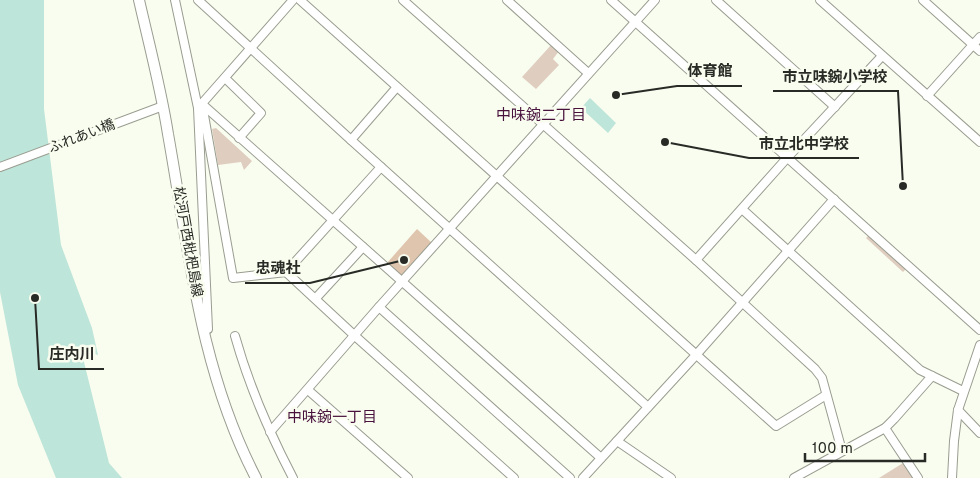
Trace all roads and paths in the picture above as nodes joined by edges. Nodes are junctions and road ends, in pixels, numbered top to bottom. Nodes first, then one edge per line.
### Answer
1 (139, 0) edge
2 (175, 0) edge
3 (198, 0) edge
4 (294, 0) edge
5 (300, 0) edge
6 (403, 0) edge
7 (507, 0) edge
8 (611, 0) edge
9 (655, 0) edge
10 (716, 0) edge
11 (820, 0) edge
12 (923, 0) edge
13 (635, 22) junction
14 (980, 37) edge
15 (973, 45) junction
16 (251, 48) junction
17 (980, 51) edge
18 (882, 56) junction
19 (588, 73) junction
20 (225, 78) junction
21 (397, 87) junction
22 (927, 96) junction
23 (163, 106) junction
24 (200, 106) junction
25 (835, 107) junction
26 (543, 125) junction
27 (239, 138) junction
28 (351, 140) junction
29 (980, 142) edge
30 (787, 158) junction
31 (0, 167) edge
32 (381, 167) junction
33 (497, 176) junction
34 (834, 199) junction
35 (742, 210) junction
36 (332, 220) junction
37 (450, 229) junction
38 (363, 246) junction
39 (788, 251) junction
40 (696, 260) junction
41 (286, 272) junction
42 (403, 281) junction
43 (316, 298) junction
44 (742, 302) junction
45 (379, 307) junction
46 (203, 330) junction
47 (980, 330) edge
48 (235, 336) dead end
49 (355, 336) junction
50 (980, 345) edge
51 (696, 356) junction
52 (932, 376) junction
53 (308, 390) junction
54 (964, 391) junction
55 (826, 395) junction
56 (648, 407) junction
57 (958, 410) junction
58 (885, 428) junction
59 (270, 432) junction
60 (980, 433) edge
61 (617, 441) junction
62 (842, 451) junction
63 (601, 458) junction
64 (256, 478) edge
65 (293, 478) edge
66 (408, 478) edge
67 (514, 478) edge
68 (570, 478) edge
69 (583, 478) edge
70 (671, 478) edge
71 (794, 478) edge
72 (918, 478) edge
73 (952, 478) edge

1 - 23 main road, 松河戸西枇杷島線
2 - 24 street
3 - 16 street
4 - 16 street
5 - 21 street
6 - 26 street
7 - 19 street
8 - 13 street
9 - 13 street
10 - 25 street
11 - 18 street
12 - 15 street
13 - 19 street
13 - 30 street
14 - 15 street
15 - 17 street
15 - 22 street
16 - 20 street
16 - 28 street
18 - 22 street
18 - 25 street
19 - 26 street
20 - 24 street
20 - 27 street
21 - 28 street
21 - 33 street
22 - 29 street
23 - 31 street, ふれあい橋
23 - 46 main road, 松河戸西枇杷島線
24 - 27 street
24 - 41 street
24 - 46 street
25 - 30 street
26 - 33 street
26 - 40 street
27 - 36 street
28 - 32 street
30 - 34 street
30 - 35 street
32 - 36 street
32 - 37 street
33 - 37 street
33 - 51 street
34 - 39 street
34 - 47 street
35 - 39 street
35 - 40 street
36 - 38 street
36 - 41 street
37 - 42 street
37 - 56 street
38 - 42 street
38 - 43 street
39 - 44 street
39 - 52 street
40 - 44 street
41 - 43 street
42 - 45 street
42 - 63 street
43 - 49 street
44 - 51 street
44 - 55 street
45 - 49 street
45 - 68 street
46 - 64 main road, 松河戸西枇杷島線
48 - 59 street
49 - 53 street
49 - 67 street
50 - 54 street
51 - 55 street
51 - 56 street
52 - 54 street
52 - 58 street
53 - 59 street
53 - 66 street
54 - 57 street
55 - 62 street
56 - 61 street
57 - 60 street
57 - 73 street
58 - 62 street
58 - 72 street
59 - 65 street
61 - 63 street
61 - 70 street
62 - 71 street
63 - 69 street

